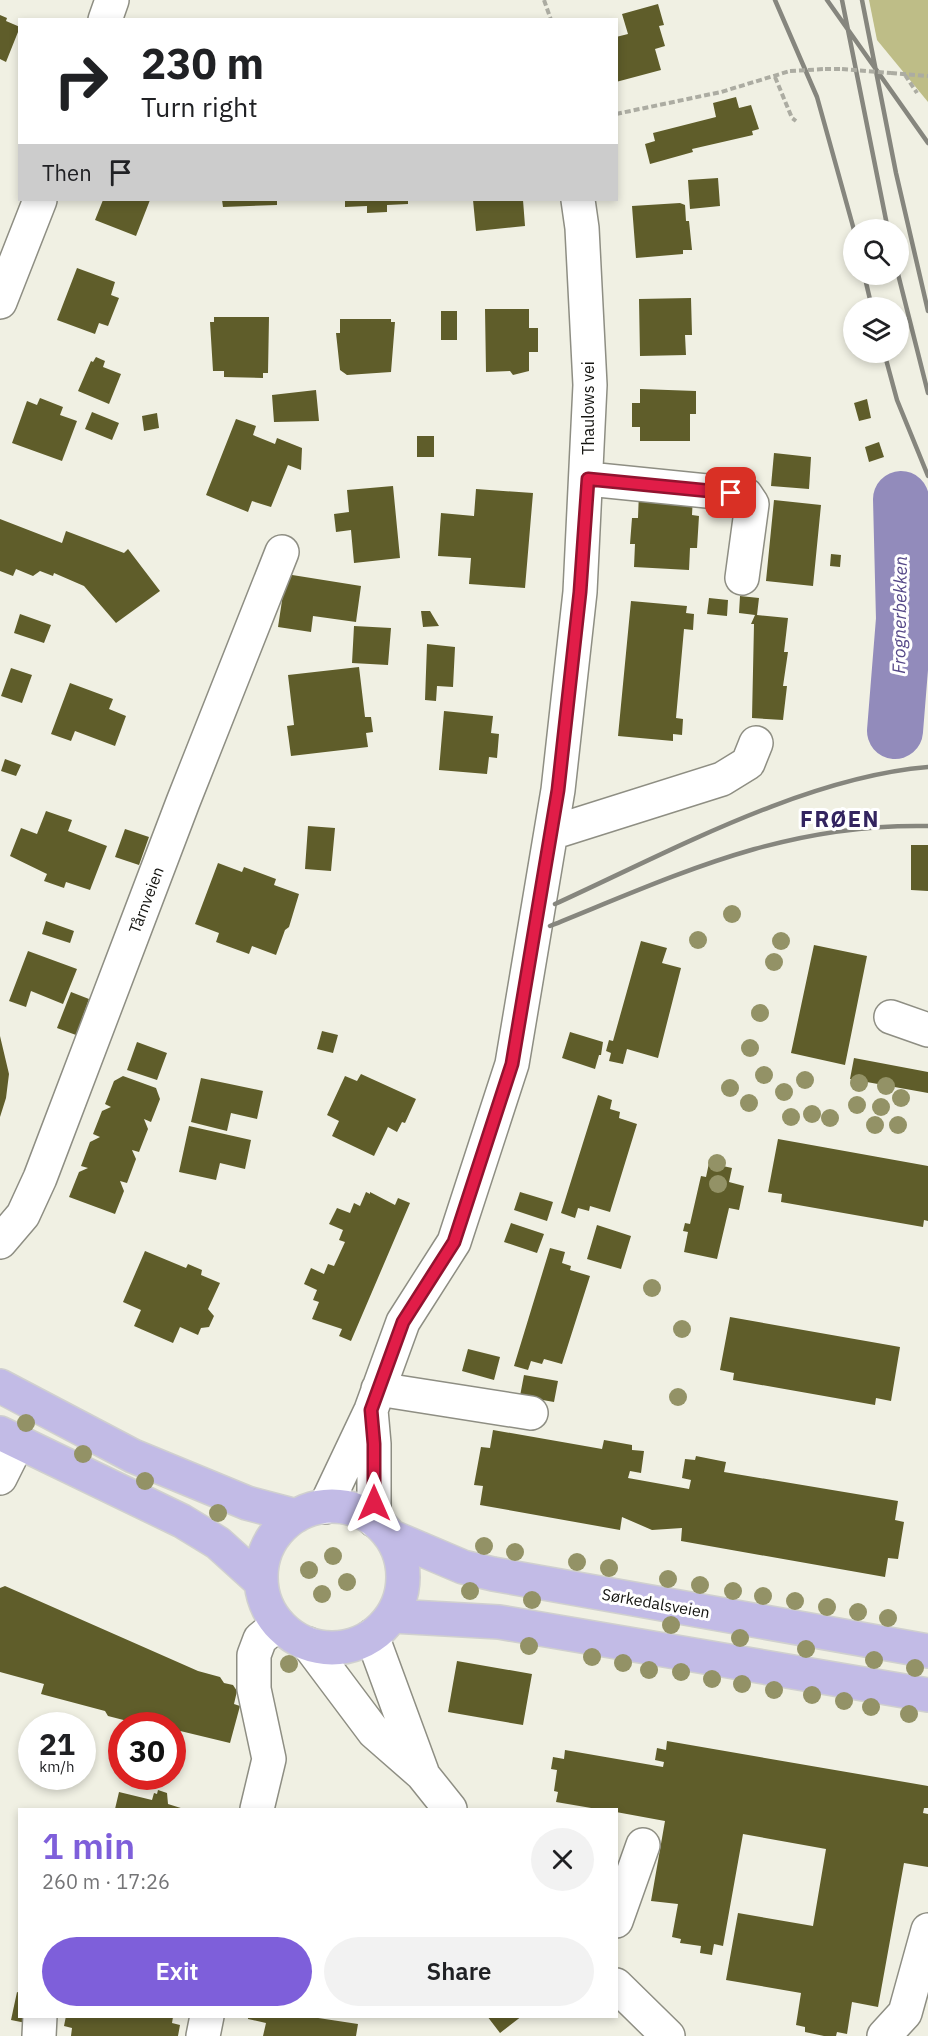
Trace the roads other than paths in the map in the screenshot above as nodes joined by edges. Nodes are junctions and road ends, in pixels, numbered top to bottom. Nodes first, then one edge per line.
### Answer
1 (40, 201) edge
2 (578, 201) edge
3 (0, 302) edge
4 (588, 479) junction
5 (282, 552) dead end
6 (742, 578) dead end
7 (756, 743) dead end
8 (551, 833) junction
9 (891, 1017) dead end
10 (928, 1030) edge
11 (0, 1242) edge
12 (0, 1386) edge
13 (374, 1399) junction
14 (531, 1413) dead end
15 (9, 1438) edge
16 (0, 1478) edge
17 (310, 1512) junction
18 (382, 1528) junction
19 (261, 1582) junction
20 (278, 1624) junction
21 (382, 1626) junction
22 (308, 1644) junction
23 (928, 1651) edge
24 (928, 1695) edge
25 (422, 1774) junction
26 (257, 1808) edge
27 (449, 1808) edge
28 (642, 1845) dead end
29 (618, 1916) edge
30 (928, 1930) edge
31 (618, 1987) edge
32 (40, 2018) edge
33 (207, 2018) edge
34 (659, 2025) edge
35 (39, 2036) edge
36 (203, 2036) edge
37 (691, 2036) edge
38 (884, 2036) edge

1 - 3 street
2 - 4 street, Thaulows vei
4 - 6 street
4 - 8 street, Thaulows vei
5 - 11 street, Tårnveien
7 - 8 street
8 - 13 street, Thaulows vei
9 - 10 street
12 - 17 main road
13 - 14 street
13 - 17 street, Thaulows vei
13 - 18 street, Thaulows vei
15 - 16 street
15 - 19 main road
17 - 18 main road
17 - 19 main road
18 - 21 main road
18 - 23 main road, Sørkedalsveien
19 - 20 main road
20 - 22 main road
20 - 26 street
21 - 22 main road
21 - 24 main road
21 - 25 street
22 - 25 street
25 - 27 street
28 - 29 street
30 - 38 street
31 - 34 street
32 - 35 street
33 - 36 street
34 - 37 street

